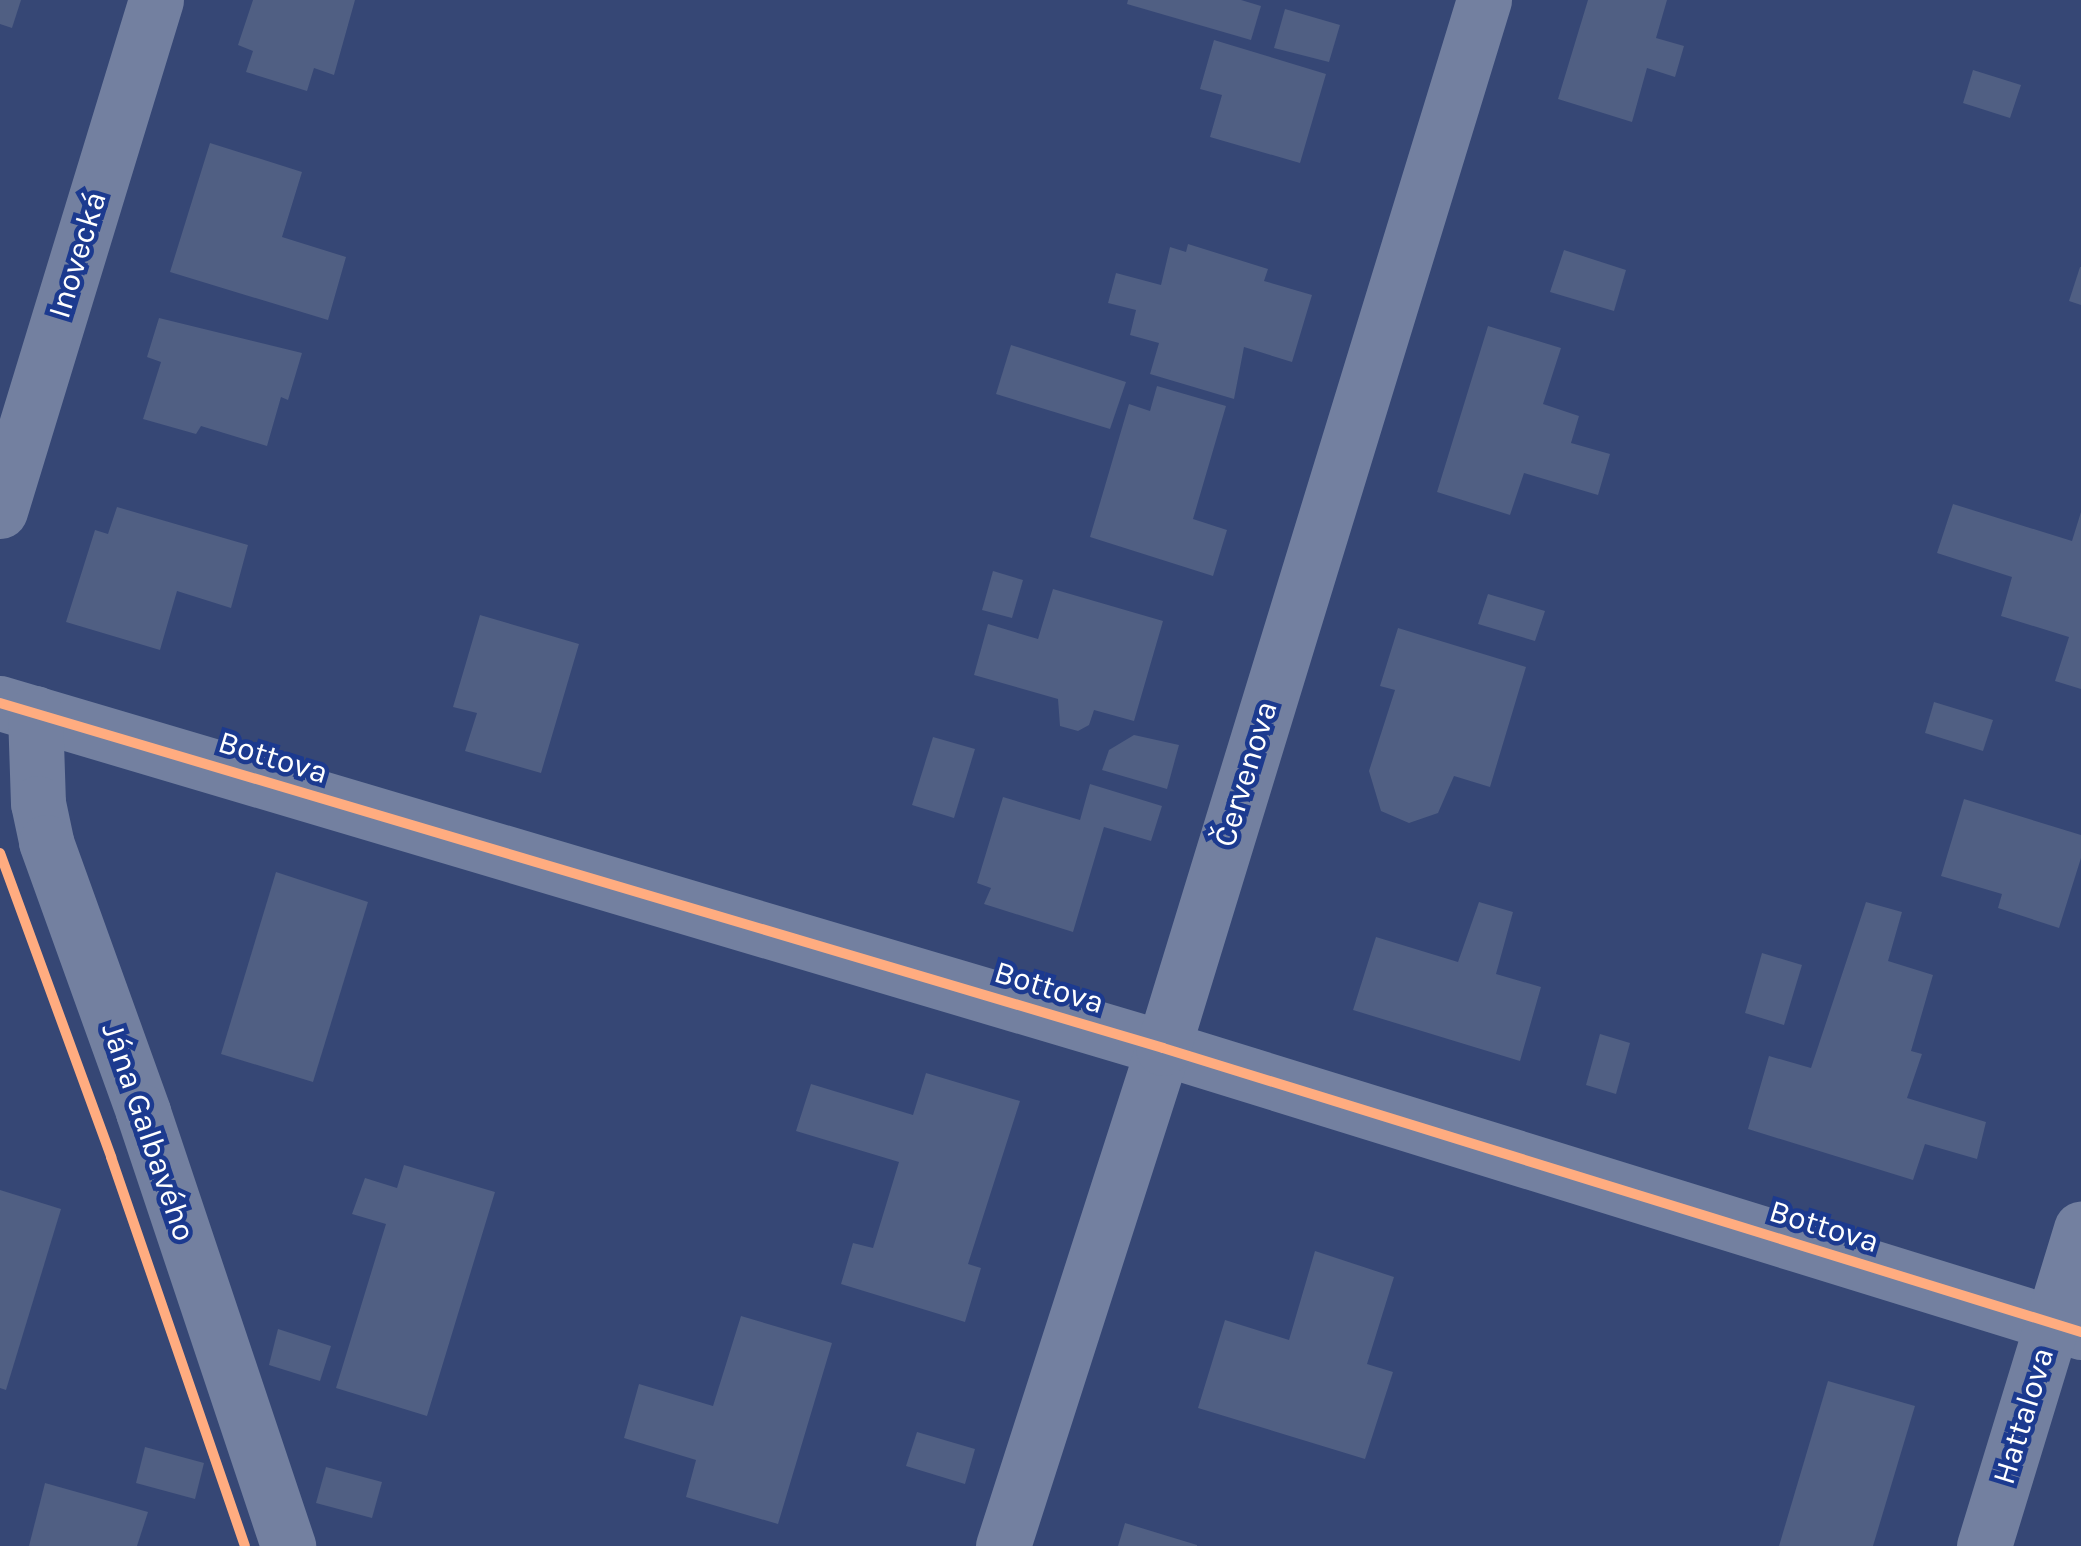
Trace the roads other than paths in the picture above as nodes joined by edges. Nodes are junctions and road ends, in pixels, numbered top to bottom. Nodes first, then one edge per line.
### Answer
1 (156, 0) edge
2 (1484, 0) edge
3 (0, 511) edge
4 (17, 708) edge
5 (1163, 1048) junction
6 (2081, 1229) edge
7 (2067, 1328) edge
8 (288, 1546) edge
9 (1002, 1546) edge
10 (1984, 1546) edge

1 - 3 street, Inovecká
2 - 5 street, Červenova
4 - 5 street, Bottova
4 - 8 street, Jána Galbavého
5 - 7 street, Bottova
5 - 9 street, Červenova
6 - 7 street, Hattalova
7 - 10 street, Hattalova

